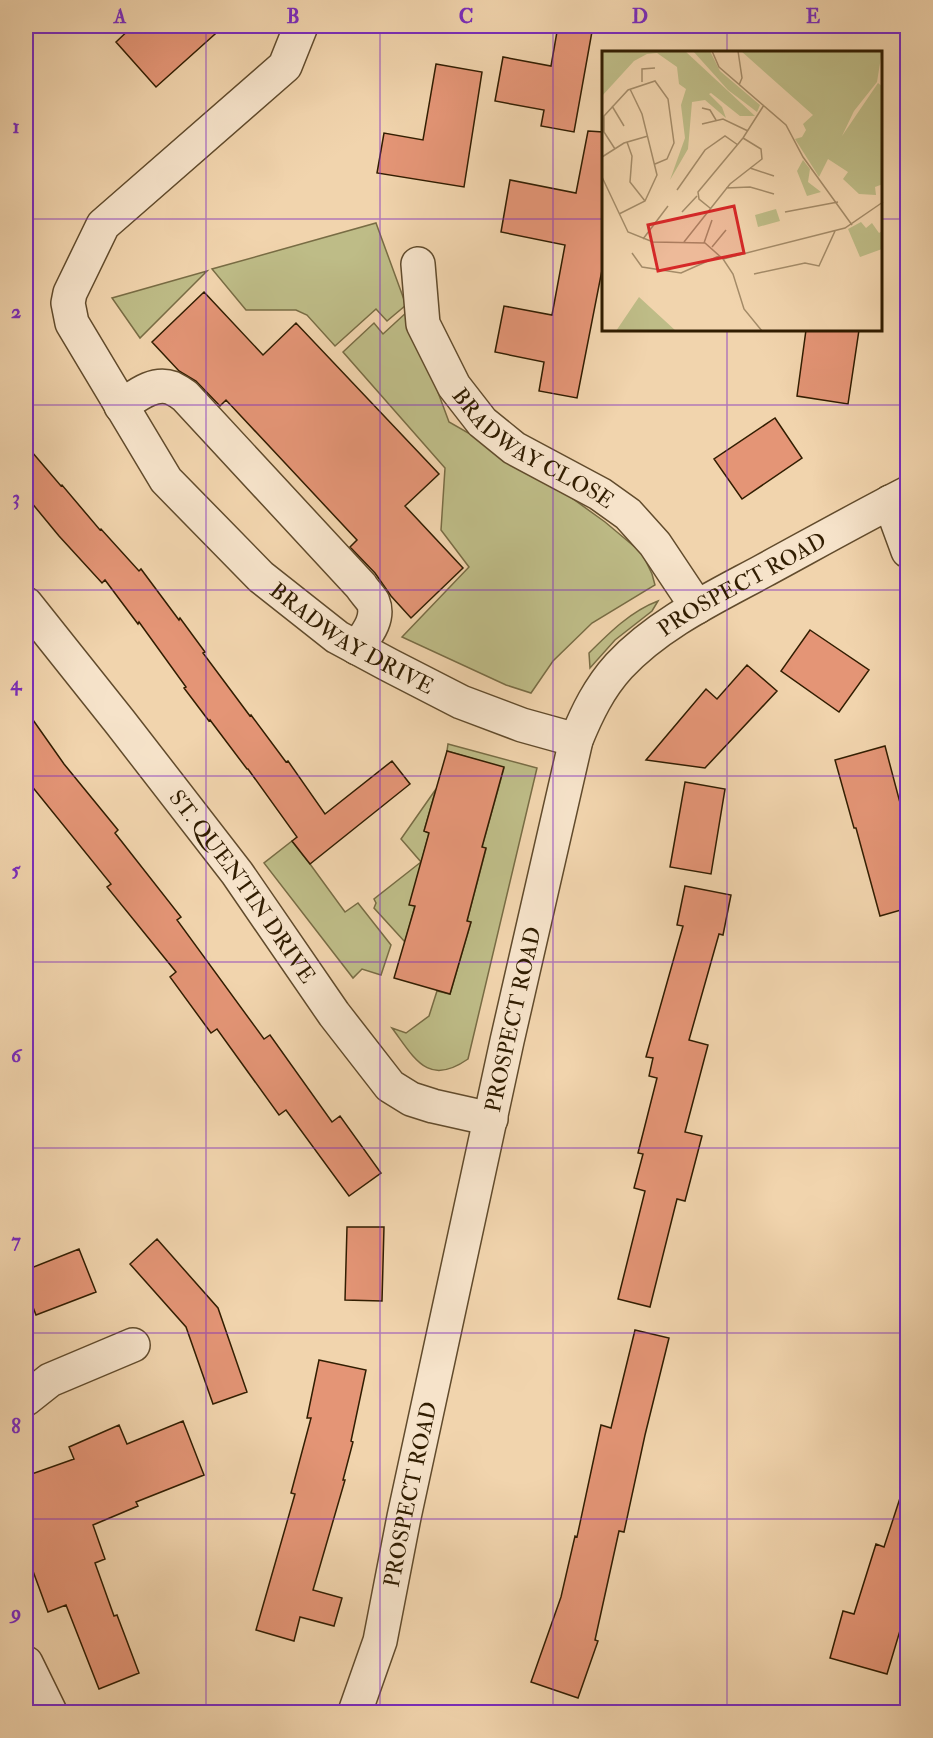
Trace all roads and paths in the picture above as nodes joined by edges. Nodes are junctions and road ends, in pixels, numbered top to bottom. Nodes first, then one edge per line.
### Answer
1 (301, 26) edge
2 (418, 264) dead end
3 (121, 406) junction
4 (899, 498) edge
5 (908, 551) edge
6 (26, 604) edge
7 (697, 607) junction
8 (357, 648) junction
9 (576, 740) junction
10 (491, 1119) junction
11 (133, 1345) dead end
12 (26, 1399) edge
13 (26, 1663) edge
14 (50, 1713) edge
15 (355, 1713) edge

1 - 3 street, BRADWAY DRIVE
2 - 7 street, BRADWAY CLOSE
3 - 8 street, BRADWAY DRIVE
3 - 8 street
4 - 5 street
4 - 7 street, PROSPECT ROAD
6 - 10 street, ST. QUENTIN DRIVE
7 - 9 street, PROSPECT ROAD
8 - 9 street, BRADWAY DRIVE
9 - 10 street, PROSPECT ROAD
10 - 15 street, PROSPECT ROAD
11 - 12 street
13 - 14 street

